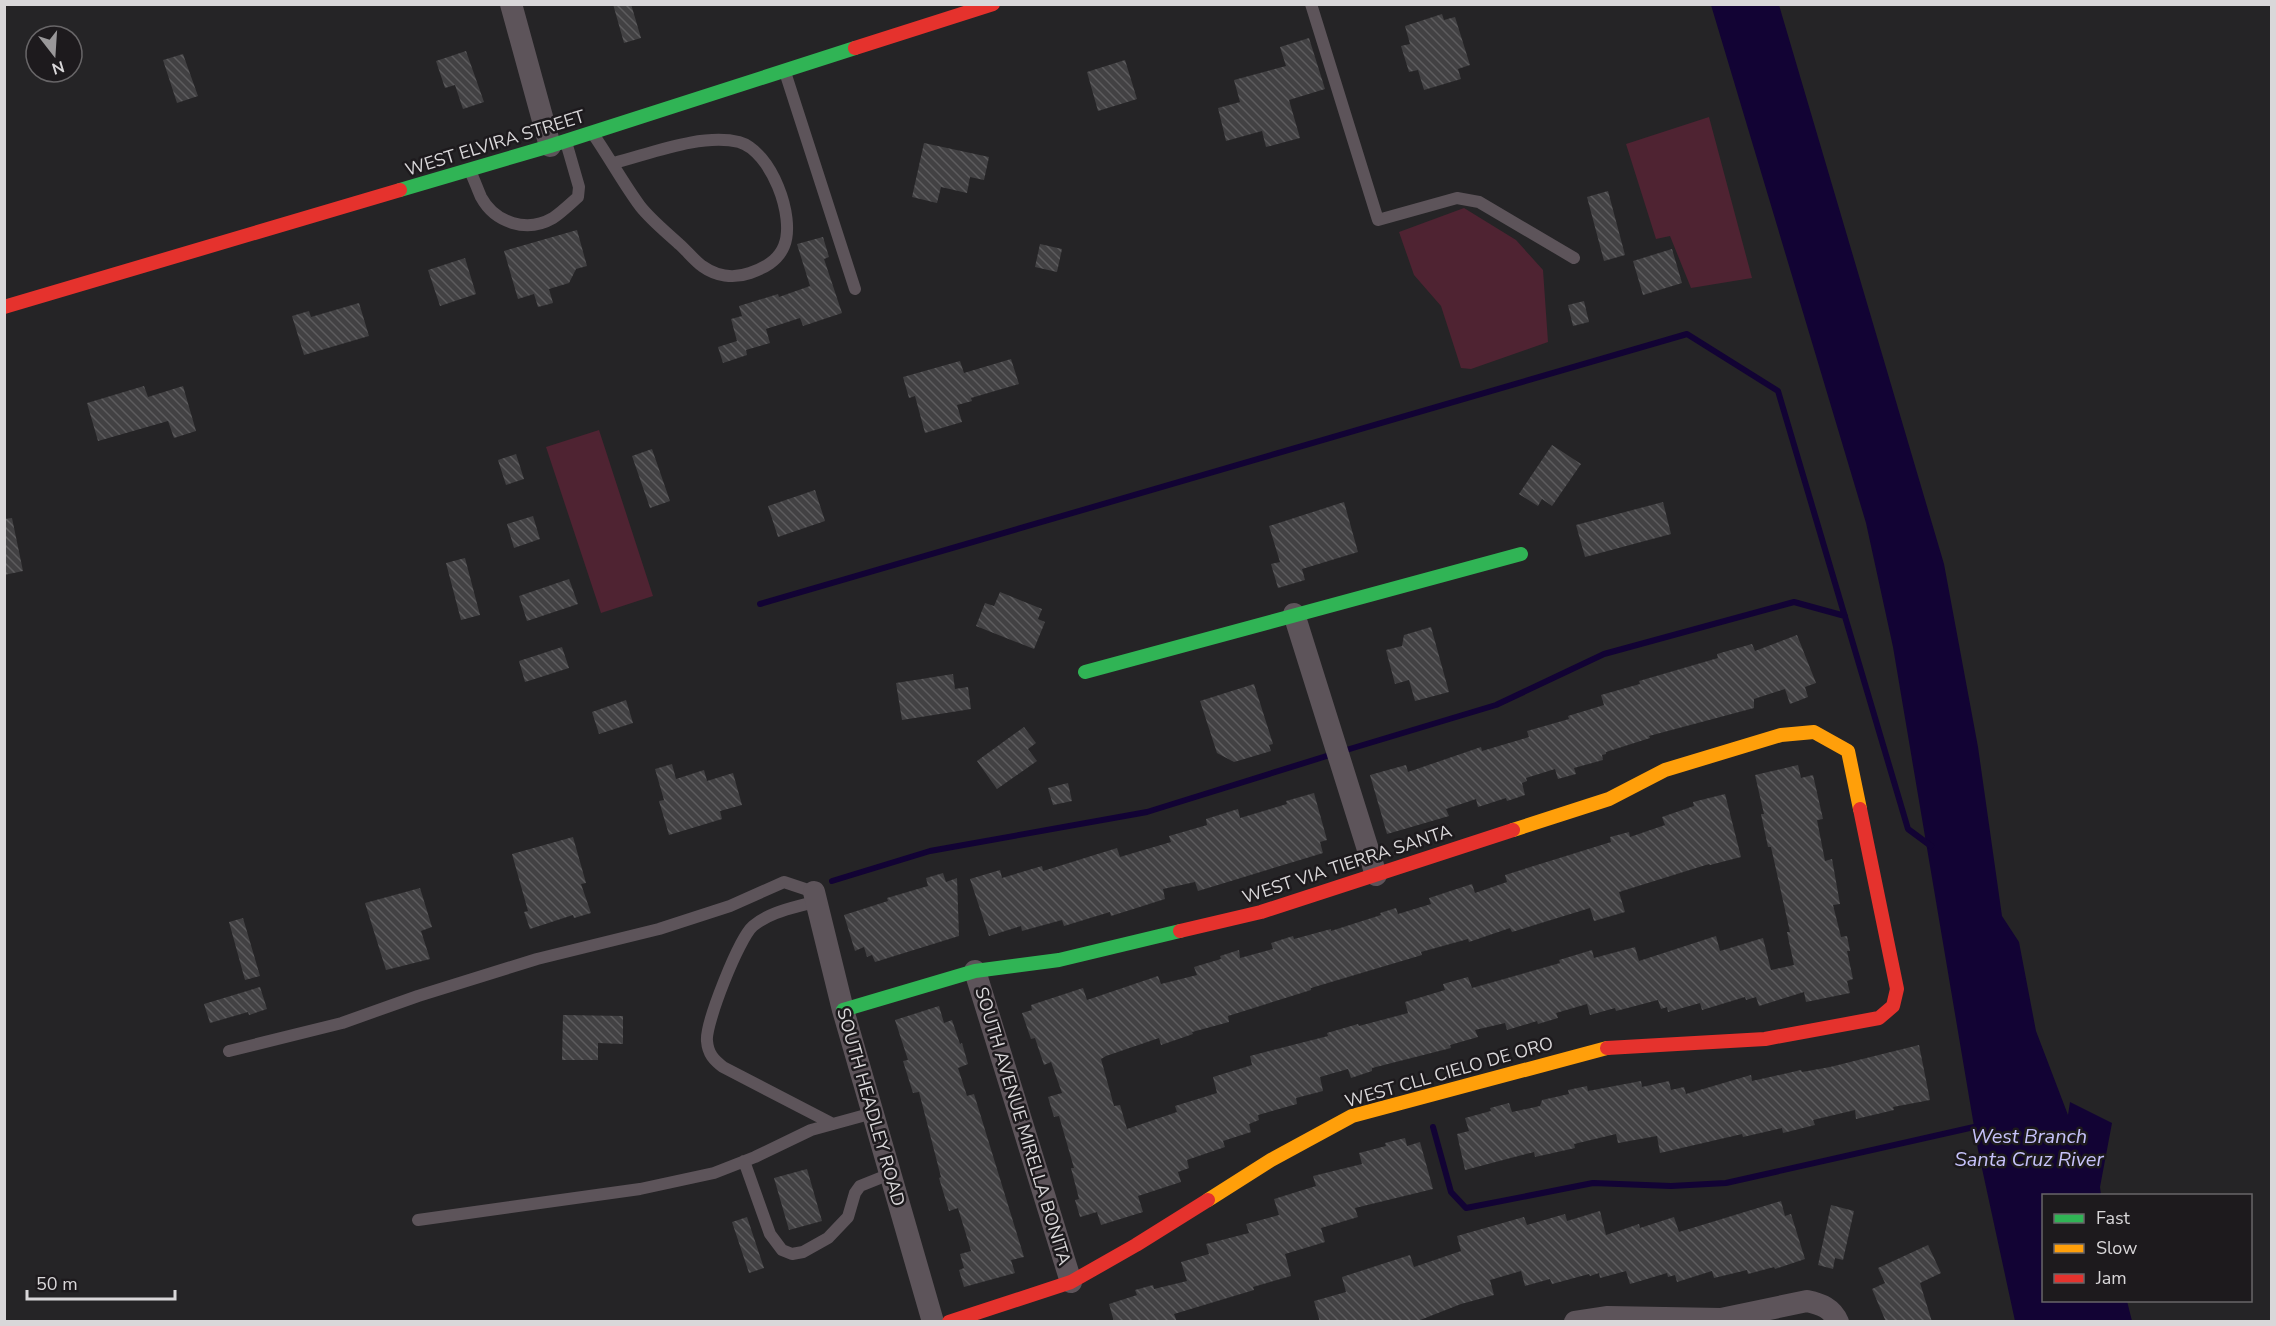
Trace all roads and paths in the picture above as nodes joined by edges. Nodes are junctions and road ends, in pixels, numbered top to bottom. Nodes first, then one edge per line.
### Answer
1 (511, 4) edge
2 (993, 4) edge
3 (1311, 4) edge
4 (785, 71) junction
5 (592, 133) junction
6 (558, 144) junction
7 (614, 163) junction
8 (470, 170) junction
9 (1574, 258) dead end
10 (855, 289) dead end
11 (4, 307) edge
12 (1521, 554) dead end
13 (1294, 614) junction
14 (1085, 672) dead end
15 (1376, 874) junction
16 (816, 897) junction
17 (975, 971) junction
18 (1893, 1006) joint
19 (843, 1010) junction
20 (230, 1051) dead end
21 (873, 1113) junction
22 (833, 1124) junction
23 (744, 1161) junction
24 (891, 1174) junction
25 (418, 1220) dead end
26 (1071, 1282) junction
27 (1609, 1319) edge
28 (933, 1322) edge
29 (950, 1322) edge
30 (1575, 1322) edge
31 (1838, 1322) edge

1 - 6 street
2 - 4 street, WEST ELVIRA STREET
3 - 9 lane
4 - 5 street, WEST ELVIRA STREET
4 - 10 lane
5 - 6 street, WEST ELVIRA STREET
5 - 7 lane
6 - 8 street, WEST ELVIRA STREET
6 - 8 lane
7 - 7 lane
8 - 11 street, WEST ELVIRA STREET
12 - 13 street
13 - 14 street
13 - 15 street
15 - 17 street, WEST VIA TIERRA SANTA
15 - 18 street, WEST VIA TIERRA SANTA
16 - 19 street, SOUTH HEADLEY ROAD
16 - 20 lane
16 - 22 lane
17 - 19 street, WEST VIA TIERRA SANTA
17 - 26 street, SOUTH AVENUE MIRELLA BONITA
18 - 26 street, WEST CLL CIELO DE ORO
19 - 21 street, SOUTH HEADLEY ROAD
21 - 22 lane
21 - 24 street, SOUTH HEADLEY ROAD
22 - 23 lane
23 - 24 lane
23 - 25 lane
24 - 28 street, SOUTH HEADLEY ROAD
26 - 29 street, WEST CLL CIELO DE ORO
27 - 30 street
27 - 31 street

